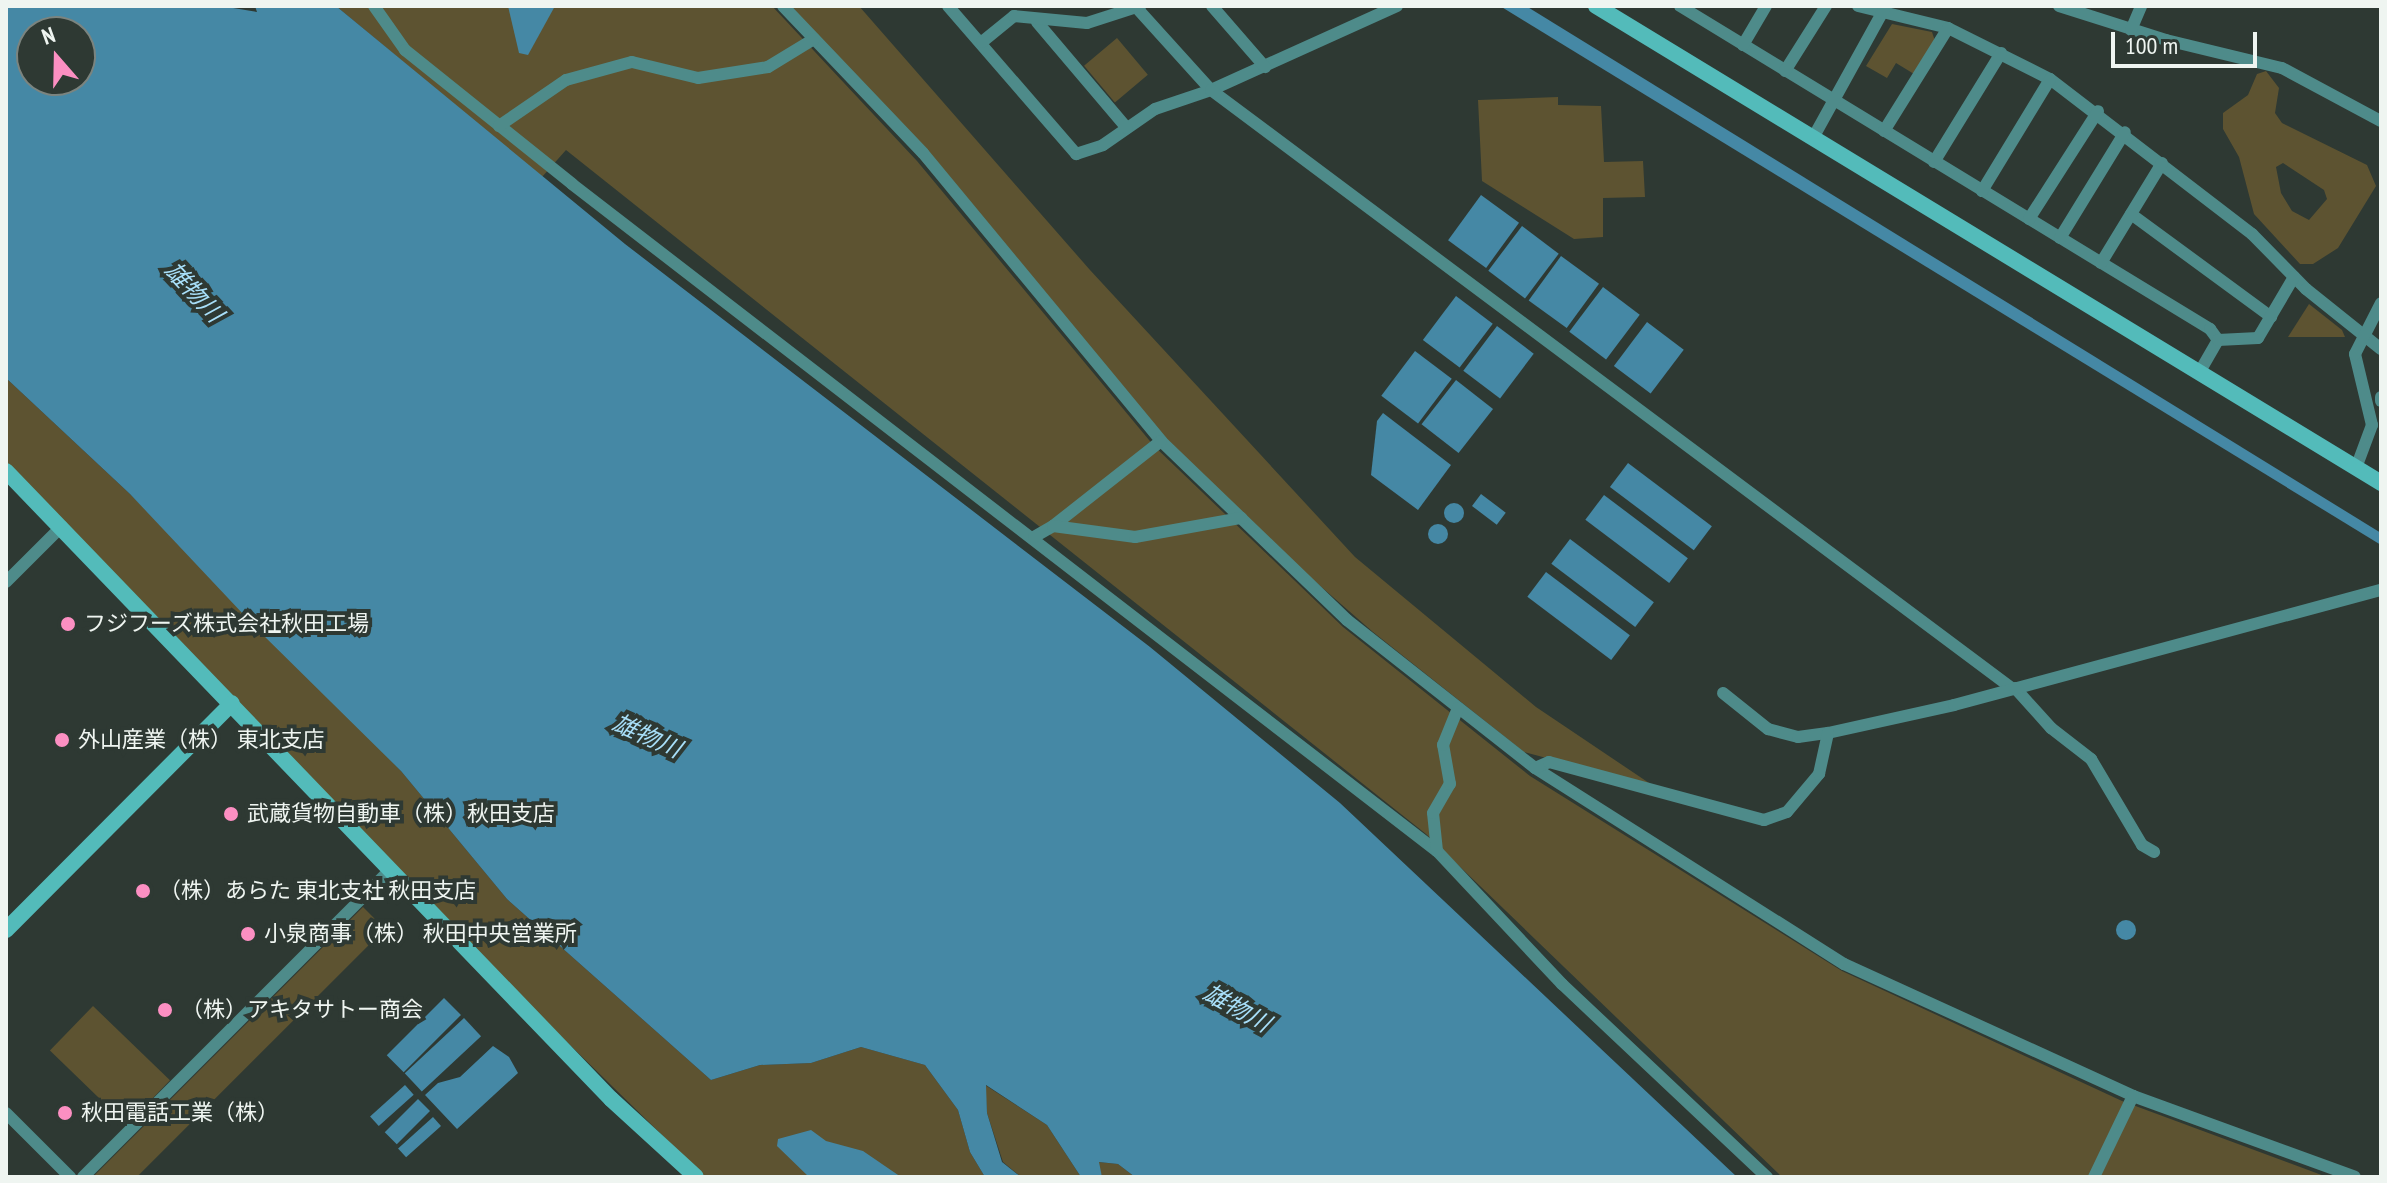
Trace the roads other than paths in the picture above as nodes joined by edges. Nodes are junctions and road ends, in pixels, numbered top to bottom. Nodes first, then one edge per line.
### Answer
1 (374, 6) edge
2 (783, 6) edge
3 (948, 6) edge
4 (1212, 6) edge
5 (1397, 6) edge
6 (1680, 6) edge
7 (1766, 6) edge
8 (1826, 6) edge
9 (1858, 6) edge
10 (2059, 6) edge
11 (2141, 6) edge
12 (1137, 7) edge
13 (1598, 7) edge
14 (1885, 10) edge
15 (1037, 22) junction
16 (1948, 28) junction
17 (2131, 30) junction
18 (814, 39) junction
19 (982, 42) junction
20 (1743, 45) junction
21 (2001, 53) junction
22 (1265, 67) junction
23 (1785, 71) junction
24 (2050, 79) junction
25 (1211, 90) junction
26 (1834, 101) junction
27 (2098, 111) junction
28 (2381, 121) edge
29 (499, 126) junction
30 (1127, 128) junction
31 (1884, 131) junction
32 (2125, 132) junction
33 (1813, 138) junction
34 (1934, 162) junction
35 (2162, 163) junction
36 (1982, 191) junction
37 (2131, 214) junction
38 (2029, 219) junction
39 (2060, 238) junction
40 (2101, 263) junction
41 (2294, 277) junction
42 (2381, 303) edge
43 (2271, 317) junction
44 (2361, 334) junction
45 (2218, 340) junction
46 (2381, 349) edge
47 (2199, 373) junction
48 (1161, 441) junction
49 (2356, 468) junction
50 (6, 471) edge
51 (2381, 483) edge
52 (1241, 518) junction
53 (62, 526) junction
54 (1053, 526) junction
55 (1034, 537) junction
56 (6, 582) edge
57 (2381, 590) edge
58 (2014, 688) junction
59 (1723, 693) dead end
60 (232, 703) junction
61 (1458, 708) junction
62 (1828, 733) junction
63 (1535, 768) junction
64 (1437, 851) junction
65 (2154, 852) dead end
66 (389, 871) junction
67 (6, 930) edge
68 (2133, 1096) junction
69 (6, 1113) edge
70 (70, 1177) edge
71 (83, 1177) edge
72 (696, 1177) edge
73 (1767, 1177) edge
74 (2094, 1177) edge
75 (2355, 1177) edge

1 - 29 street
2 - 18 street
3 - 19 street
4 - 22 street
5 - 22 street
6 - 20 street
7 - 20 street
8 - 23 street
9 - 14 street
10 - 17 street
11 - 17 street
12 - 15 street
12 - 25 street
13 - 33 street
14 - 16 street
14 - 26 street
15 - 19 street
15 - 30 street
16 - 21 street
16 - 31 street
17 - 28 street
18 - 29 street
18 - 48 street
19 - 30 street
20 - 23 street
21 - 24 street
21 - 34 street
22 - 25 street
23 - 26 street
24 - 27 street
24 - 36 street
25 - 30 street
25 - 58 street
26 - 31 street
26 - 33 street
27 - 32 street
27 - 38 street
29 - 55 street
31 - 34 street
32 - 35 street
32 - 39 street
33 - 47 street
34 - 36 street
35 - 37 street
35 - 41 street
36 - 38 street
37 - 40 street
37 - 43 street
38 - 39 street
39 - 40 street
40 - 45 street
41 - 43 street
41 - 44 street
42 - 44 street
43 - 45 street
44 - 46 street
44 - 49 street
45 - 47 street
47 - 49 street
48 - 52 street
48 - 54 street
49 - 51 street
50 - 53 street
52 - 54 street
52 - 61 street
53 - 56 street
53 - 60 street
54 - 55 street
55 - 64 street
57 - 58 street
58 - 62 street
58 - 65 street
59 - 62 street
60 - 66 street
60 - 67 street
61 - 63 street
61 - 64 street
62 - 63 street
63 - 68 street
64 - 73 street
66 - 71 street
66 - 72 street
68 - 74 street
68 - 75 street
69 - 70 street

